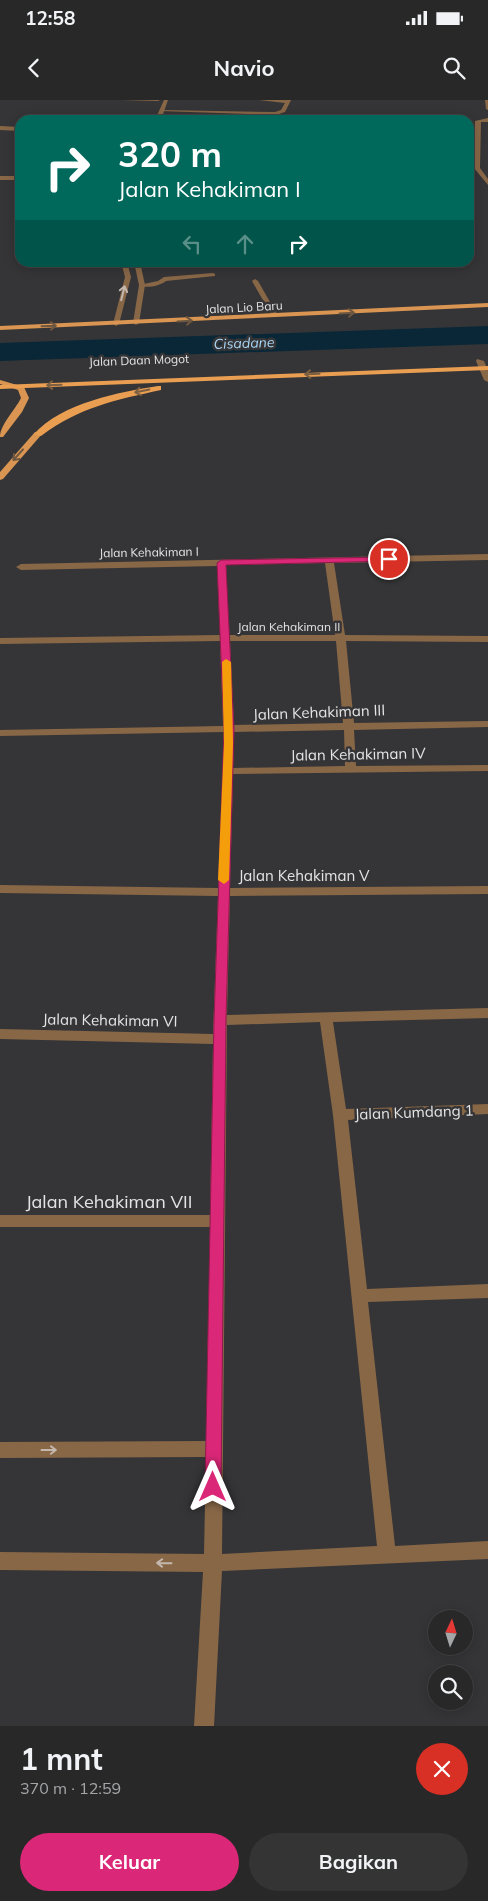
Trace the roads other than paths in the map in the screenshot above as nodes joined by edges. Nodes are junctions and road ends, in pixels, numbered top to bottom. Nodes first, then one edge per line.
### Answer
1 (123, 100) edge
2 (166, 100) edge
3 (261, 100) edge
4 (486, 100) edge
5 (288, 101) edge
6 (158, 102) edge
7 (488, 109) edge
8 (162, 110) junction
9 (160, 115) edge
10 (488, 120) edge
11 (0, 128) edge
12 (15, 129) edge
13 (0, 178) edge
14 (15, 178) edge
15 (488, 183) edge
16 (125, 267) edge
17 (138, 267) edge
18 (213, 275) dead end
19 (255, 281) dead end
20 (142, 284) junction
21 (488, 305) edge
22 (276, 316) junction
23 (136, 323) junction
24 (116, 324) junction
25 (0, 328) edge
26 (485, 364) edge
27 (0, 378) edge
28 (208, 378) junction
29 (488, 380) edge
30 (0, 382) edge
31 (16, 386) junction
32 (0, 387) edge
33 (38, 434) joint
34 (0, 435) edge
35 (0, 477) edge
36 (488, 557) edge
37 (329, 560) junction
38 (221, 563) junction
39 (21, 567) dead end
40 (226, 638) junction
41 (341, 639) junction
42 (488, 639) edge
43 (0, 641) edge
44 (488, 724) edge
45 (350, 726) junction
46 (229, 730) junction
47 (0, 732) edge
48 (488, 768) edge
49 (351, 769) junction
50 (228, 770) junction
51 (0, 889) edge
52 (488, 890) edge
53 (223, 892) junction
54 (488, 1013) edge
55 (326, 1017) junction
56 (220, 1020) junction
57 (0, 1034) edge
58 (220, 1038) junction
59 (488, 1110) edge
60 (340, 1115) junction
61 (0, 1221) edge
62 (217, 1221) junction
63 (488, 1291) edge
64 (359, 1296) junction
65 (213, 1449) junction
66 (0, 1450) edge
67 (488, 1550) edge
68 (387, 1556) junction
69 (0, 1561) edge
70 (213, 1563) junction
71 (204, 1726) edge

1 - 6 street
2 - 8 street
3 - 5 street
4 - 7 street
5 - 8 street
8 - 9 street
10 - 15 street
11 - 12 street
13 - 14 street
24 -> 16 street
17 - 20 street
18 - 20 street
19 - 22 street
20 - 23 street
22 -> 21 main road, Jalan Lio Baru
23 -> 22 main road, Jalan Lio Baru
23 - 24 main road, Jalan Lio Baru
25 -> 24 main road, Jalan Lio Baru
26 - 27 highway, Jalan Daan Mogot
26 -> 28 highway, Jalan Daan Mogot
26 - 29 street
28 -> 31 highway, Jalan Daan Mogot
28 -> 33 highway
30 - 31 main road, Jalan Daan Mogot
31 - 32 highway, Jalan Daan Mogot
31 - 34 main road
33 -> 35 main road
36 - 37 street, Jalan Kehakiman I
37 - 38 street, Jalan Kehakiman I
37 - 41 street
38 - 39 street, Jalan Kehakiman I
38 - 40 street
40 - 41 street, Jalan Kehakiman II
40 - 43 street, Jalan Kehakiman II
40 - 46 street
41 - 42 street, Jalan Kehakiman II
41 - 45 street
44 - 45 street, Jalan Kehakiman III
45 - 46 street, Jalan Kehakiman III
45 - 49 street
46 - 47 street, Jalan Kehakiman III
46 - 50 street
48 - 49 street, Jalan Kehakiman IV
49 - 50 street, Jalan Kehakiman IV
50 - 53 street
51 - 53 street, Jalan Kehakiman V
52 - 53 street, Jalan Kehakiman V
53 - 56 street
54 - 55 street
55 - 56 street
55 - 60 street
56 - 58 street
57 - 58 street, Jalan Kehakiman VI
58 - 62 street
59 - 60 street, Jalan Kumdang 1
60 - 64 street
61 - 62 street, Jalan Kehakiman VII
62 - 65 street
63 - 64 street
64 - 68 street
66 -> 65 street
65 - 70 street
67 - 68 street
68 - 70 street
70 -> 69 street
70 - 71 street

